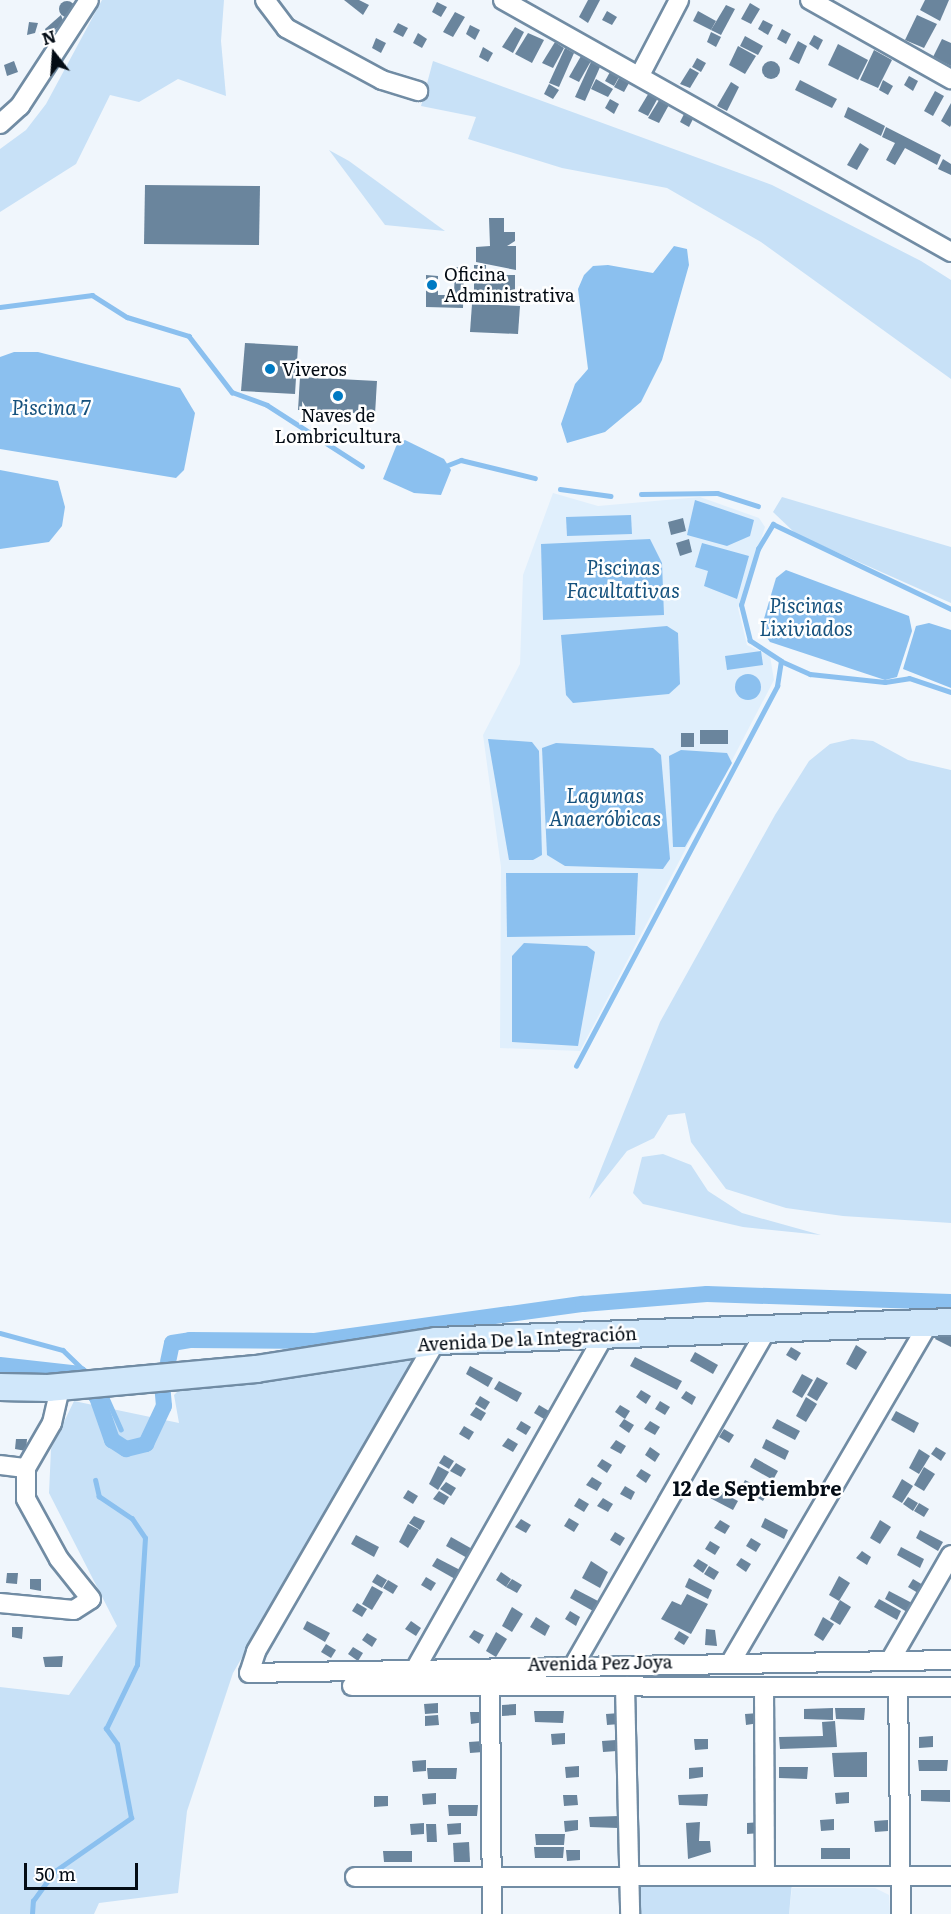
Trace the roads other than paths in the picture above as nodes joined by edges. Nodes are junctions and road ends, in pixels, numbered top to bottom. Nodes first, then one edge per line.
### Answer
1 (89, 0) edge
2 (265, 0) edge
3 (503, 0) edge
4 (679, 0) edge
5 (810, 0) edge
6 (639, 75) junction
7 (951, 79) edge
8 (418, 90) dead end
9 (0, 124) edge
10 (951, 252) edge
11 (940, 1323) edge
12 (768, 1325) junction
13 (604, 1335) junction
14 (436, 1341) junction
15 (68, 1385) junction
16 (0, 1387) edge
17 (0, 1465) edge
18 (26, 1468) junction
19 (951, 1556) edge
20 (0, 1603) edge
21 (891, 1659) junction
22 (732, 1660) junction
23 (951, 1660) edge
24 (575, 1663) junction
25 (417, 1666) junction
26 (490, 1684) junction
27 (352, 1686) dead end
28 (625, 1686) junction
29 (951, 1687) edge
30 (764, 1688) junction
31 (898, 1688) junction
32 (765, 1874) junction
33 (490, 1875) junction
34 (902, 1875) junction
35 (951, 1876) edge
36 (355, 1877) dead end
37 (630, 1877) junction
38 (492, 1914) edge
39 (630, 1914) edge
40 (901, 1914) edge

1 - 9 street
2 - 8 street
3 - 6 street
4 - 6 street
5 - 7 street
6 - 10 street
11 - 12 street, Avenida De la Integración
11 - 22 street
12 - 13 street, Avenida De la Integración
12 - 24 street
13 - 14 street, Avenida De la Integración
13 - 25 street
14 - 15 street, Avenida De la Integración
14 - 25 street, Avenida Pez Joya
15 - 16 street, Avenida De la Integración
15 - 18 street
17 - 18 street
18 - 20 street
19 - 21 street
21 - 22 street, Avenida Pez Joya
21 - 23 street, Avenida Pez Joya
22 - 24 street, Avenida Pez Joya
24 - 25 street, Avenida Pez Joya
26 - 27 street, Avenida Pez Joya
26 - 28 street, Avenida Pez Joya
26 - 33 street
28 - 30 street, Avenida Pez Joya
28 - 37 street
29 - 31 street, Avenida Pez Joya
30 - 31 street, Avenida Pez Joya
30 - 32 street
31 - 34 street
32 - 34 street
32 - 37 street
33 - 36 street
33 - 37 street
33 - 38 street
34 - 35 street
34 - 40 street
37 - 39 street

